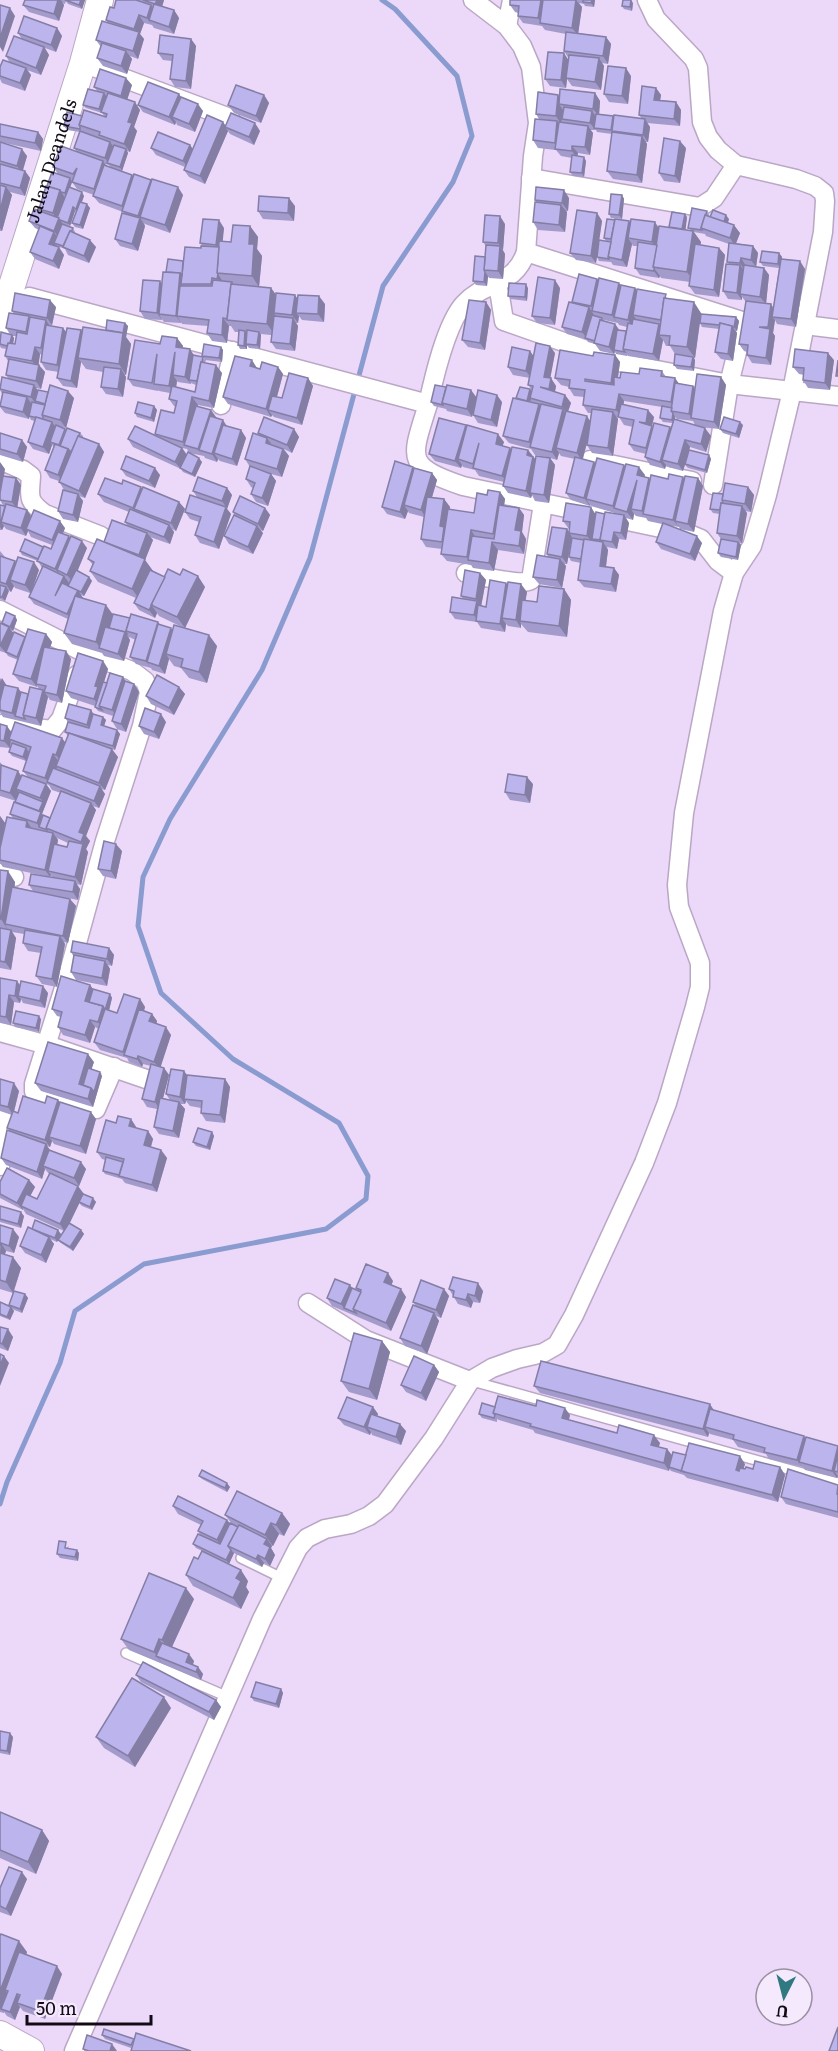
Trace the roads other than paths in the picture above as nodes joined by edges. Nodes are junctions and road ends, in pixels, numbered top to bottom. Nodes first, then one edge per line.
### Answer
1 (100, 0) edge
2 (473, 0) edge
3 (512, 0) edge
4 (647, 0) edge
5 (507, 26) junction
6 (83, 63) junction
7 (231, 118) edge
8 (736, 165) junction
9 (531, 178) junction
10 (526, 252) junction
11 (8, 282) edge
12 (496, 283) junction
13 (0, 323) edge
14 (805, 325) junction
15 (838, 329) edge
16 (233, 351) junction
17 (729, 384) junction
18 (792, 391) junction
19 (838, 396) edge
20 (428, 404) junction
21 (221, 405) edge
22 (0, 460) edge
23 (590, 460) edge
24 (713, 485) junction
25 (767, 495) junction
26 (543, 504) junction
27 (101, 536) dead end
28 (466, 573) edge
29 (734, 573) junction
30 (0, 610) edge
31 (86, 654) junction
32 (2, 724) edge
33 (0, 1032) edge
34 (47, 1045) junction
35 (114, 1067) junction
36 (146, 1079) edge
37 (0, 1119) edge
38 (0, 1166) edge
39 (308, 1303) dead end
40 (470, 1380) junction
41 (838, 1483) edge
42 (241, 1558) edge
43 (284, 1579) junction
44 (126, 1653) edge
45 (228, 1697) junction
46 (0, 2034) edge
47 (31, 2051) edge
48 (74, 2051) edge

1 - 6 street, Jalan Deandels
2 - 5 street
3 - 5 street
4 - 8 street
5 - 9 street
6 - 7 street
6 - 11 street, Jalan Deandels
8 - 9 street
8 - 14 street
9 - 10 street
10 - 12 street
10 - 17 street
11 - 13 street, Jalan Deandels
11 - 16 street
12 - 17 street
12 - 20 street
14 - 15 street
14 - 18 street
16 - 20 street
16 - 21 street
17 - 18 street
17 - 24 street
18 - 19 street
18 - 25 street
20 - 26 street
22 - 27 street
23 - 24 street
24 - 25 street
25 - 29 street
26 - 28 street
26 - 29 street
29 - 40 street
30 - 31 street
31 - 32 street
31 - 34 street
33 - 34 street
34 - 35 street
34 - 35 street
35 - 36 street
37 - 38 street
39 - 40 street
40 - 41 lane
40 - 43 street
42 - 43 lane
43 - 45 street
44 - 45 lane
45 - 48 street
46 - 47 street

